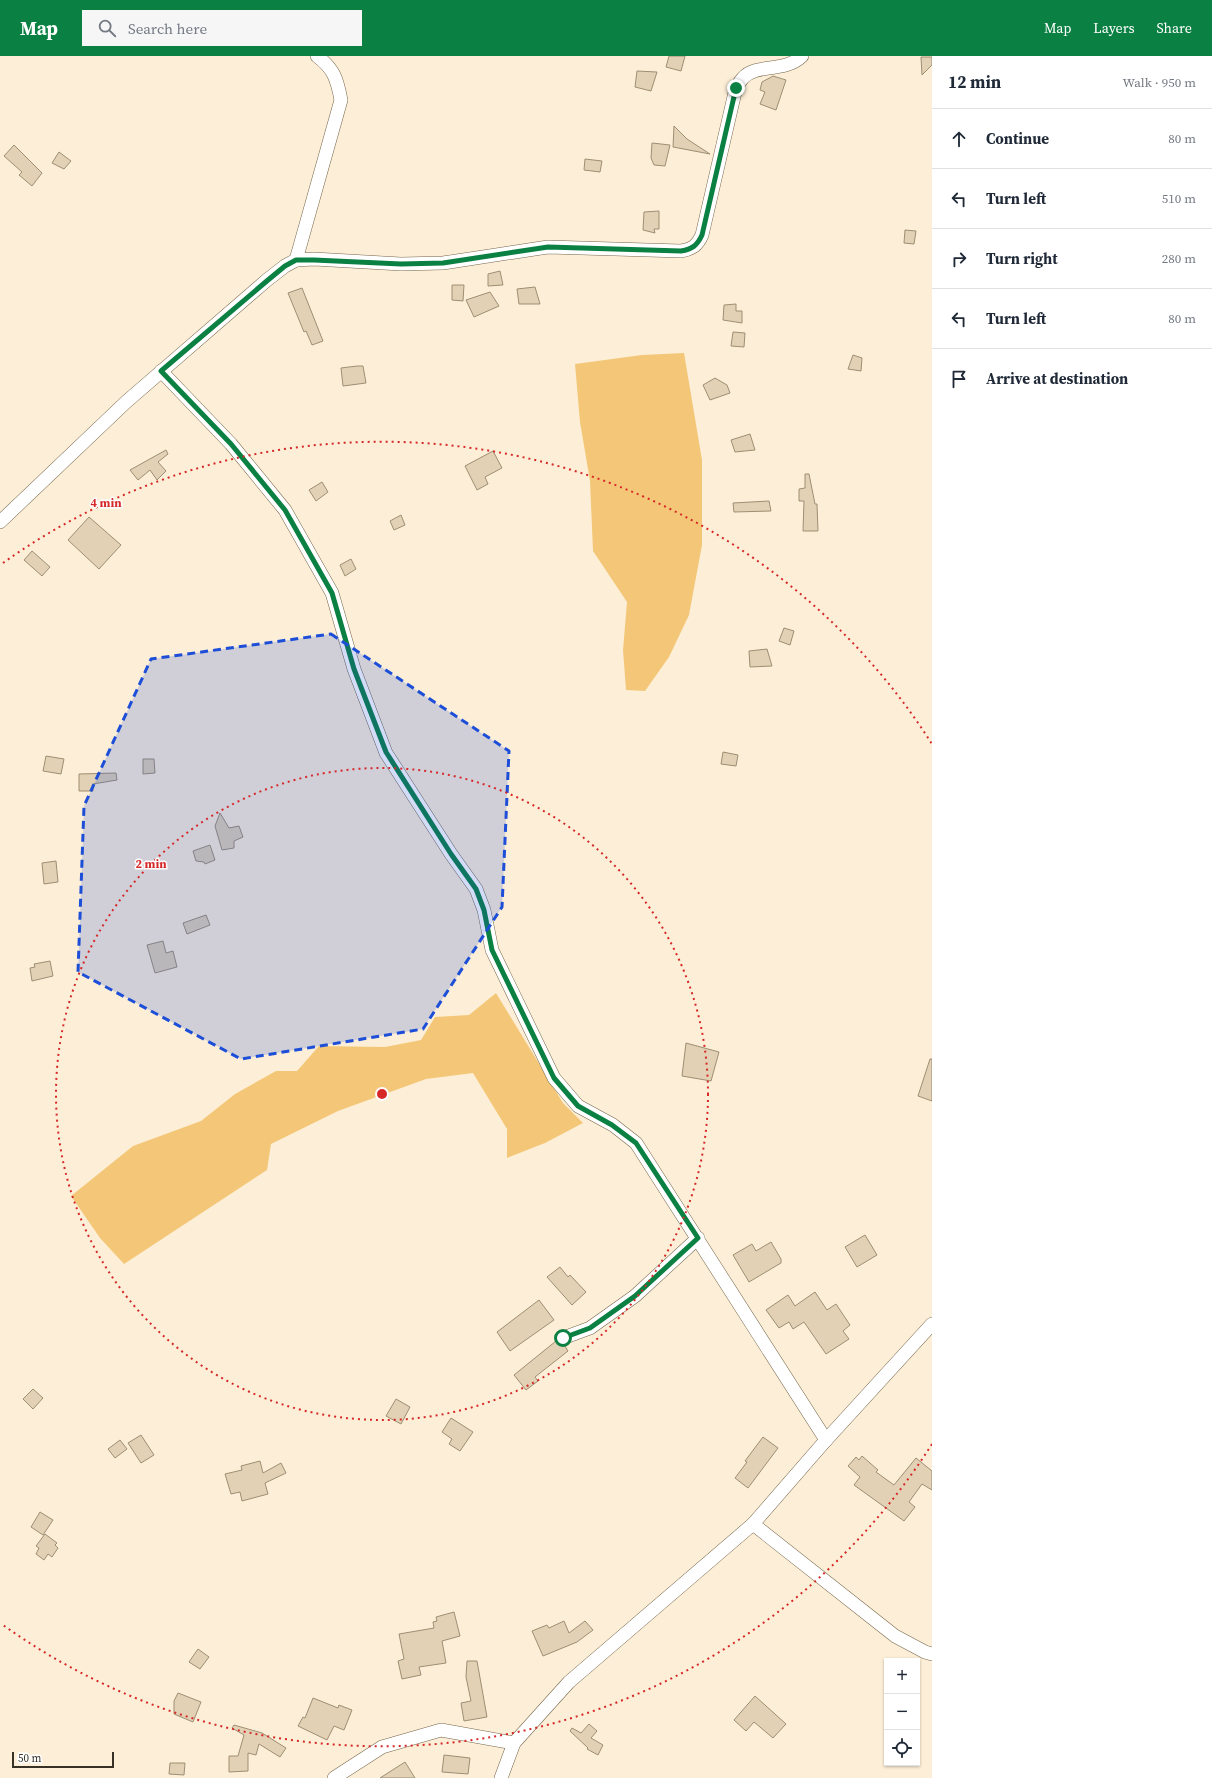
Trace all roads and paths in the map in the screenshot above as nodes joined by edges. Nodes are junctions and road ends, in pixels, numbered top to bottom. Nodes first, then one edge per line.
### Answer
1 (317, 56) edge
2 (802, 56) edge
3 (296, 260) junction
4 (161, 371) junction
5 (0, 522) edge
6 (698, 1238) junction
7 (932, 1324) edge
8 (563, 1338) dead end
9 (826, 1440) junction
10 (753, 1524) junction
11 (932, 1654) edge
12 (514, 1743) junction
13 (334, 1778) edge
14 (501, 1778) edge

1 - 3 street
2 - 3 street
3 - 4 street
4 - 5 street
4 - 6 street
6 - 8 street
6 - 9 street
7 - 9 street
9 - 10 street
10 - 11 street
10 - 12 street
12 - 13 street
12 - 14 street

